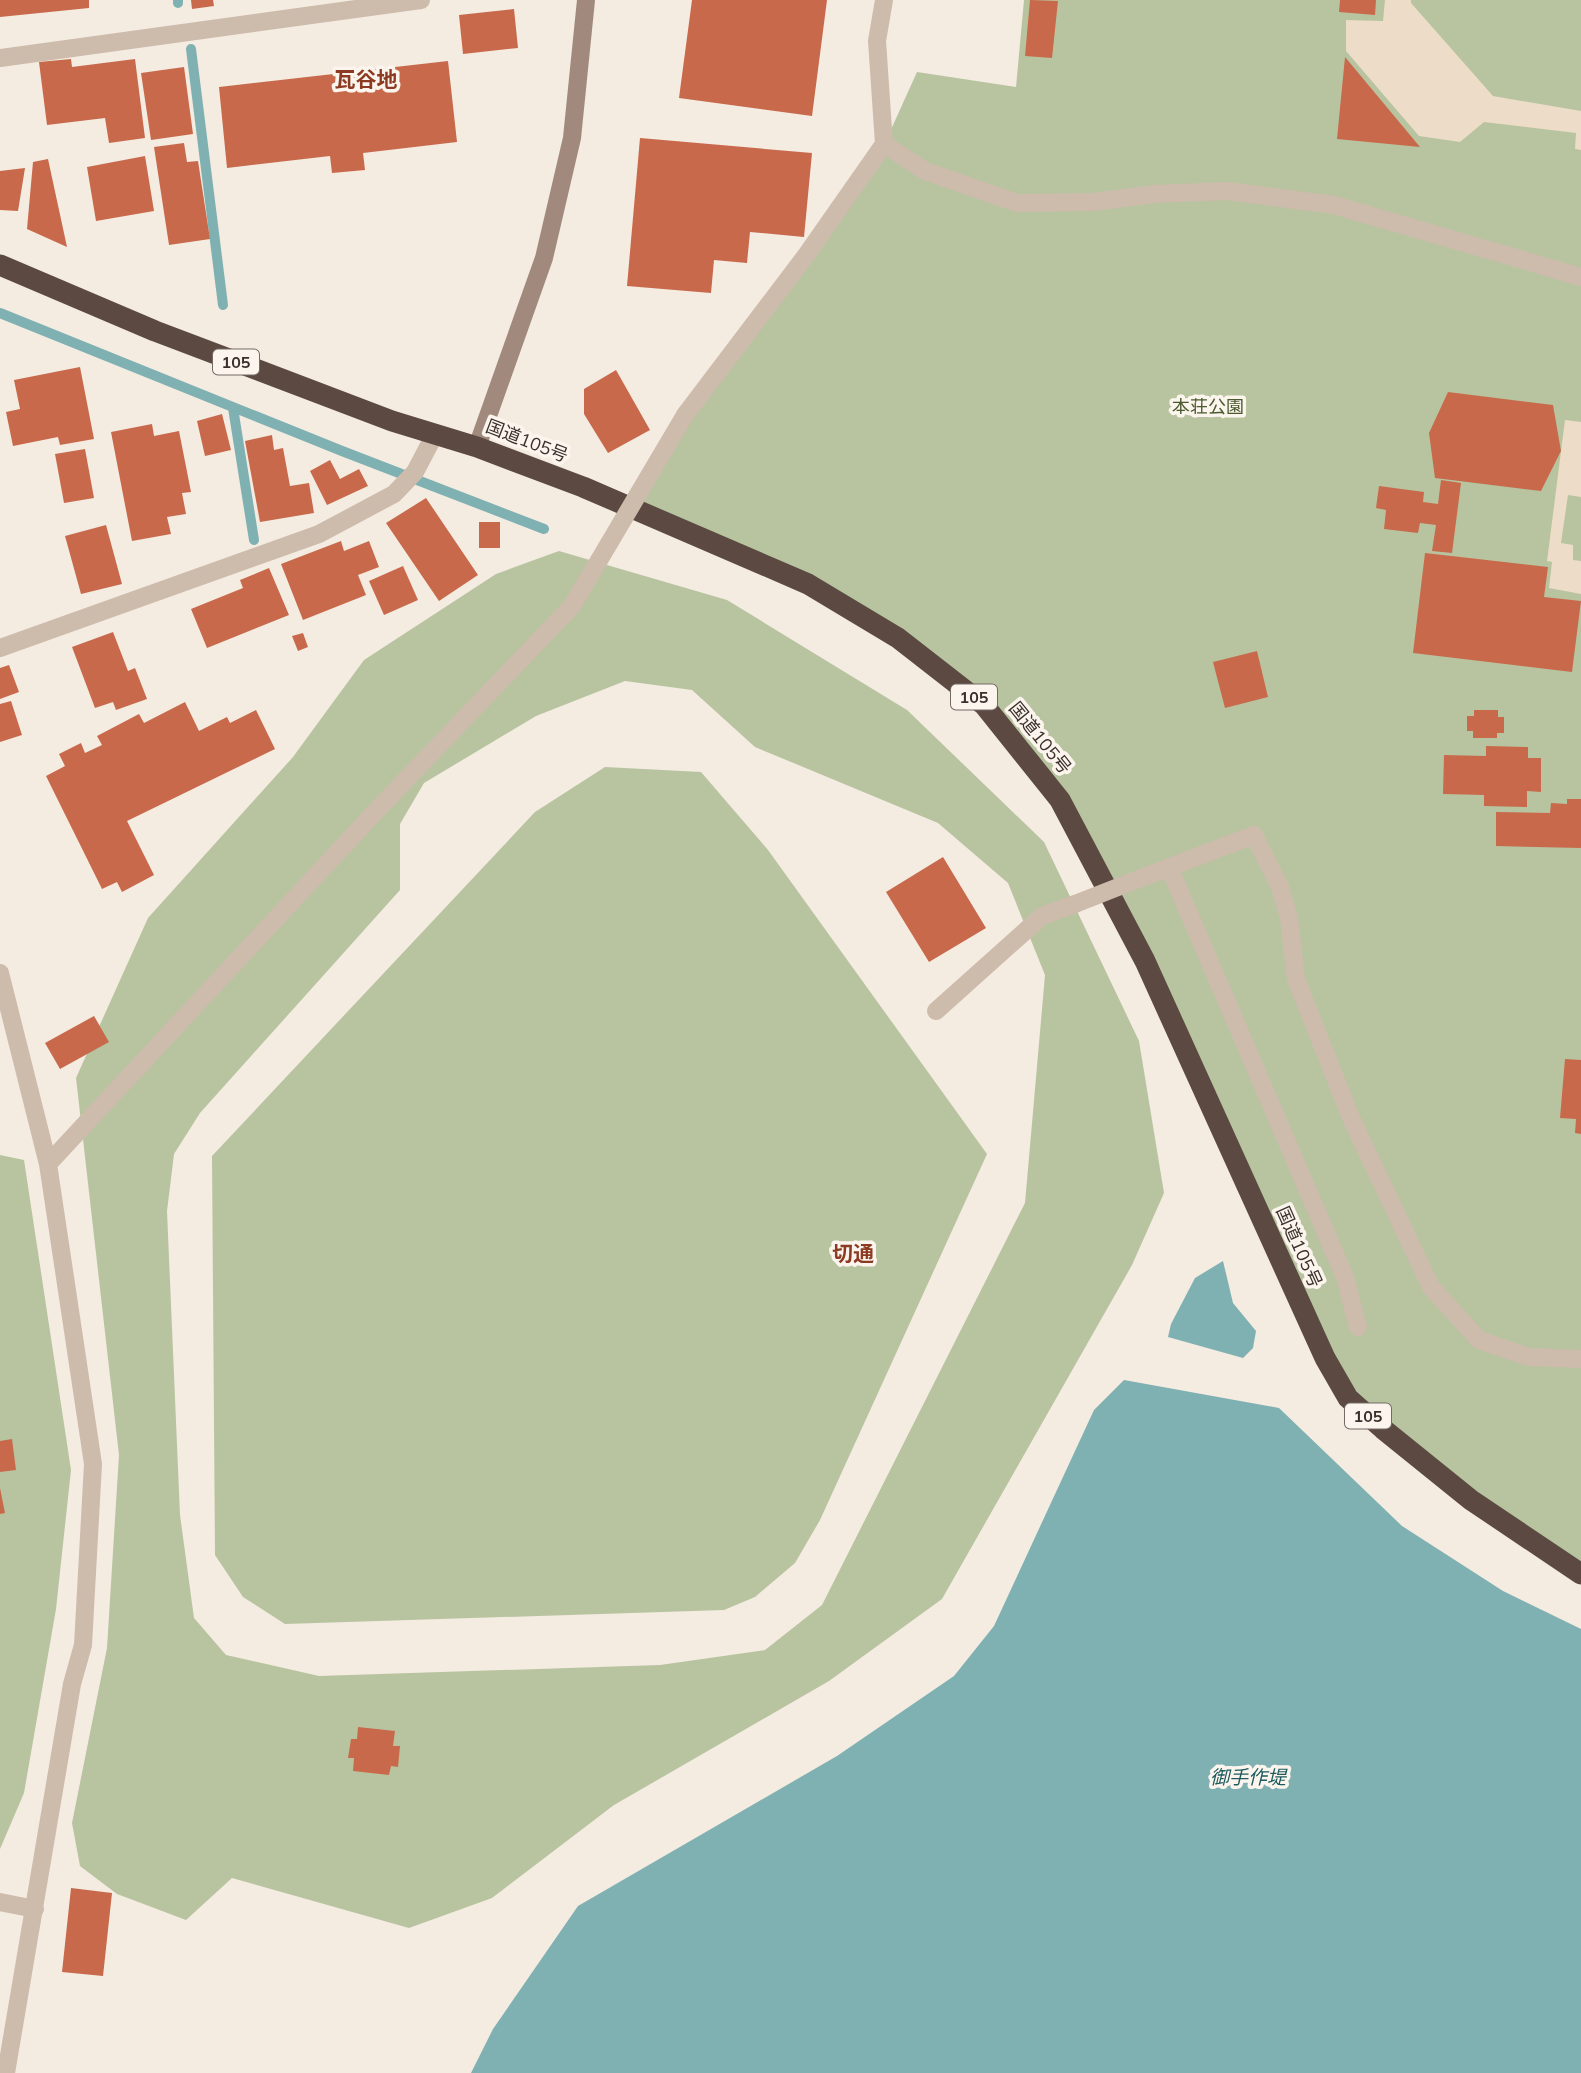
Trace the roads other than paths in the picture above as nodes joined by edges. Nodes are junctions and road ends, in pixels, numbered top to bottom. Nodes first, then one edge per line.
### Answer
1 (421, 0) edge
2 (586, 0) edge
3 (884, 0) edge
4 (0, 58) edge
5 (884, 145) junction
6 (0, 265) edge
7 (1581, 277) edge
8 (435, 434) junction
9 (477, 447) junction
10 (0, 648) edge
11 (1169, 867) junction
12 (1108, 891) junction
13 (0, 973) edge
14 (936, 1011) dead end
15 (48, 1164) junction
16 (1358, 1326) dead end
17 (1581, 1359) edge
18 (1581, 1574) edge
19 (0, 1902) edge
20 (35, 1909) junction
21 (6, 2073) edge

1 - 4 street
2 - 9 street
3 - 5 street
5 - 7 street
5 - 15 street, bridge
6 - 8 highway, 国道105号 / 105
8 - 9 highway, 国道105号 / 105
8 - 10 street
9 - 12 highway, 国道105号 / 105
11 - 12 street, bridge
11 - 16 street
11 - 17 street
12 - 14 street, bridge
12 - 18 highway, 国道105号 / 105
13 - 15 street
15 - 20 street
19 - 20 street
20 - 21 street

